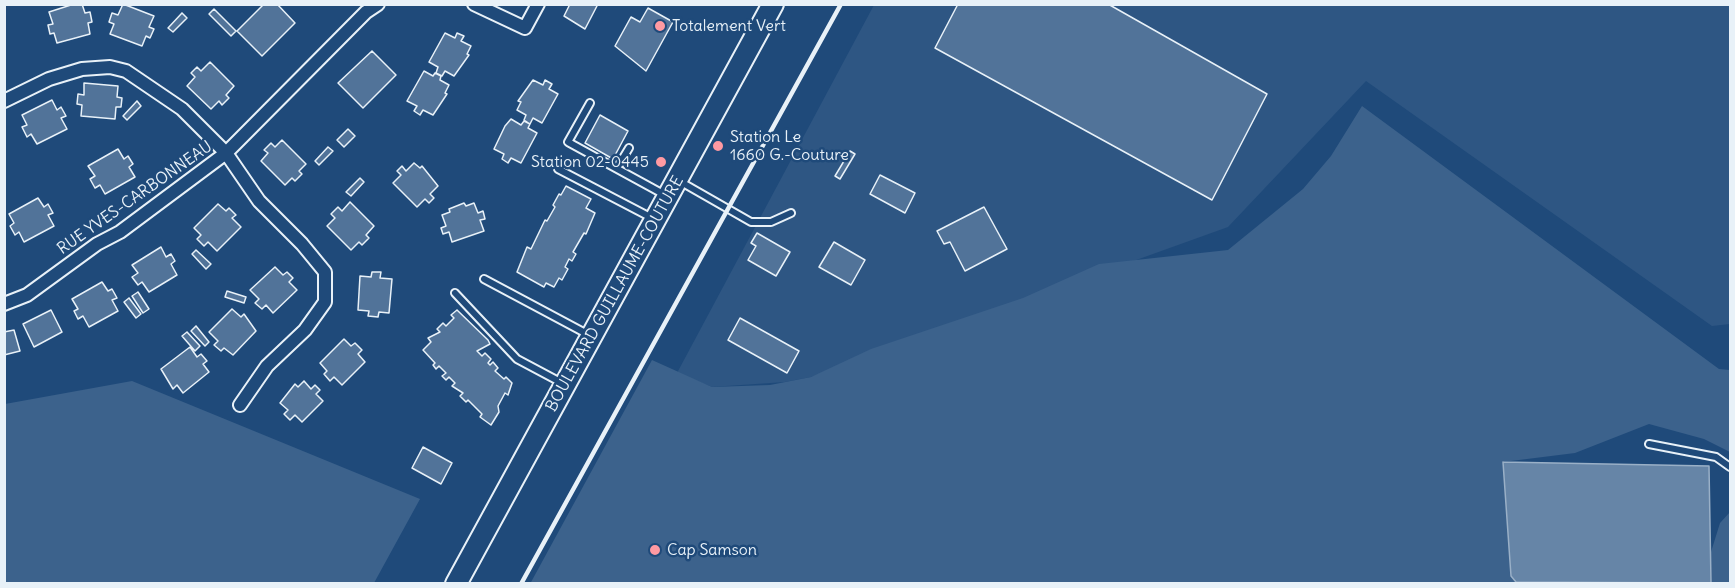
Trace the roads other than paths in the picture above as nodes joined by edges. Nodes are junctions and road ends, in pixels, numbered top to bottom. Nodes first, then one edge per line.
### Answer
1 (378, 4) edge
2 (474, 4) edge
3 (538, 4) edge
4 (773, 4) edge
5 (4, 101) edge
6 (590, 103) dead end
7 (629, 148) dead end
8 (226, 153) junction
9 (617, 168) junction
10 (558, 169) dead end
11 (673, 188) junction
12 (791, 213) dead end
13 (656, 219) junction
14 (484, 279) dead end
15 (455, 293) dead end
16 (4, 304) edge
17 (591, 336) junction
18 (565, 384) junction
19 (240, 405) dead end
20 (1649, 444) dead end
21 (1731, 466) edge
22 (456, 584) edge

1 - 8 street, RUE YVES-CARBONNEAU
2 - 3 street
4 - 11 main road, BOULEVARD GUILLAUME-COUTURE
5 - 8 street
6 - 9 lane
7 - 9 lane
8 - 16 street, RUE YVES-CARBONNEAU
8 - 19 street
9 - 11 lane
10 - 13 lane
11 - 12 lane
11 - 13 main road, BOULEVARD GUILLAUME-COUTURE
13 - 17 main road, BOULEVARD GUILLAUME-COUTURE
14 - 17 lane
15 - 18 lane
17 - 18 main road, BOULEVARD GUILLAUME-COUTURE
18 - 22 main road, BOULEVARD GUILLAUME-COUTURE
20 - 21 lane

